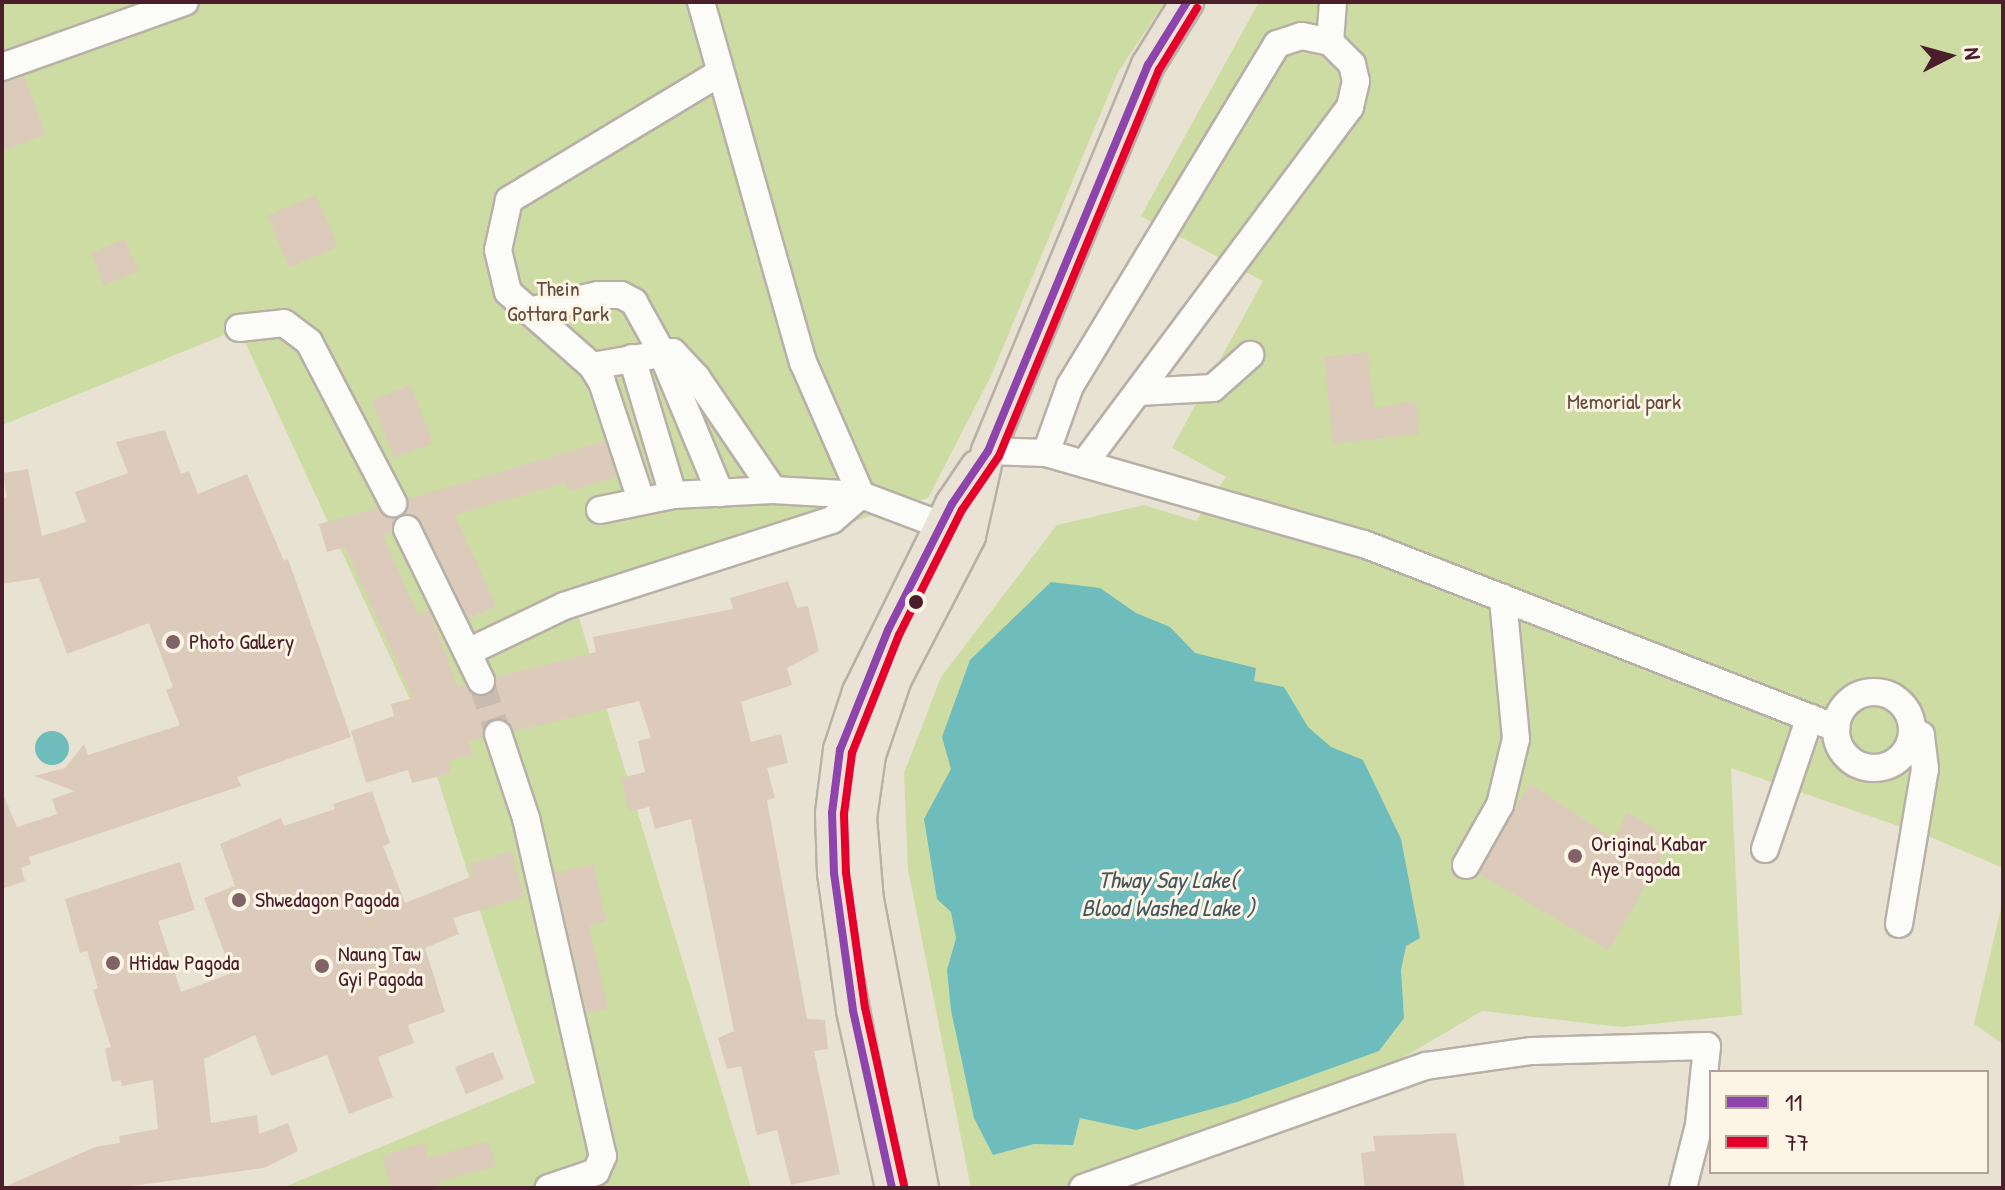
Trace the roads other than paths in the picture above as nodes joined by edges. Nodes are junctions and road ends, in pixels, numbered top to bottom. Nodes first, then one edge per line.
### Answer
1 (185, 2) edge
2 (701, 2) edge
3 (1187, 2) edge
4 (1333, 2) edge
5 (1330, 42) junction
6 (2, 67) edge
7 (718, 74) junction
8 (529, 311) junction
9 (239, 328) dead end
10 (661, 351) junction
11 (1250, 355) dead end
12 (632, 358) junction
13 (592, 366) junction
14 (1138, 392) junction
15 (988, 451) junction
16 (1046, 453) junction
17 (1084, 464) junction
18 (773, 490) junction
19 (720, 493) junction
20 (673, 495) junction
21 (861, 495) junction
22 (641, 500) junction
23 (393, 503) dead end
24 (600, 510) dead end
25 (407, 529) dead end
26 (955, 530) junction
27 (1503, 598) junction
28 (468, 652) junction
29 (481, 681) tunnel mouth
30 (1810, 717) junction
31 (1836, 728) junction
32 (1913, 732) junction
33 (498, 734) tunnel mouth
34 (1765, 849) dead end
35 (1466, 865) dead end
36 (1899, 924) dead end
37 (868, 1005) junction
38 (549, 1188) edge
39 (892, 1188) edge
40 (922, 1188) edge
41 (1083, 1188) edge
42 (1683, 1188) edge

1 - 6 street
2 - 7 street
3 - 15 main road
4 - 5 street
5 - 14 street
5 - 16 street
7 - 8 street
7 - 21 street
8 - 10 street
8 - 13 street
9 - 23 street
10 - 12 street
10 - 18 street
10 - 19 street
11 - 14 street
12 - 13 street
12 - 20 street
13 - 22 street
14 - 17 street
15 - 16 street
15 - 26 main road
16 - 17 street
17 - 27 street
18 - 19 street
18 - 21 street
19 - 20 street
20 - 22 street
21 - 26 street
21 - 28 street
22 - 24 street
25 - 28 street
26 - 37 main road
27 - 30 street
27 - 35 street
28 - 29 street
30 - 31 street
30 - 34 street
31 - 32 street
31 - 32 street
32 - 36 street
33 - 38 street
37 - 39 main road
37 - 40 main road
41 - 42 street

